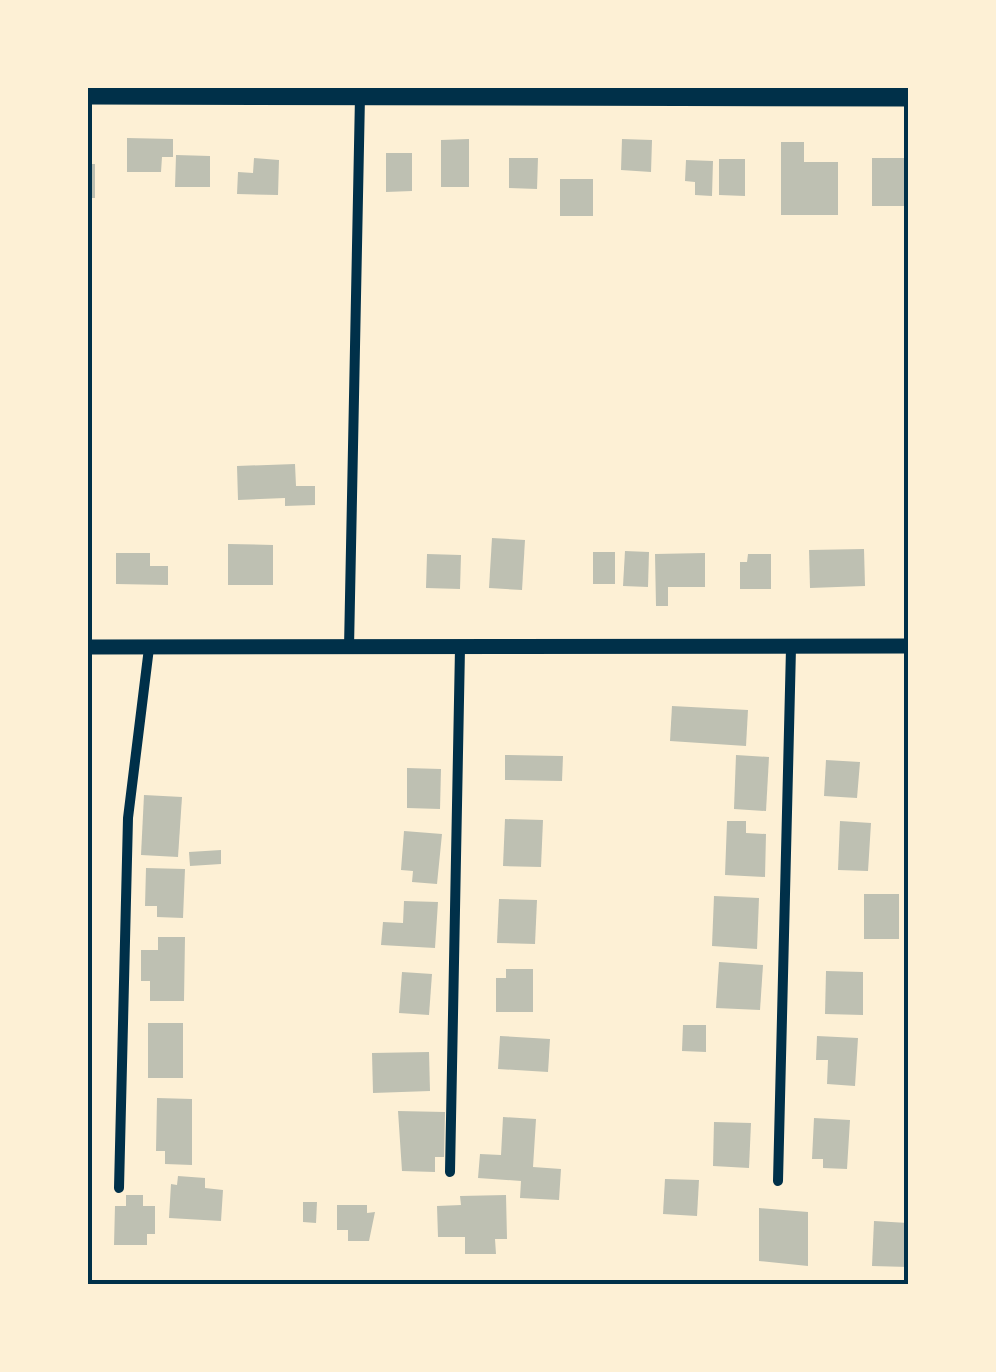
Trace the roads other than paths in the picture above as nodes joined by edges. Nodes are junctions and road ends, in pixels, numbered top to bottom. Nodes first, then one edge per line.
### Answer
1 (360, 96) junction
2 (88, 97) edge
3 (908, 99) edge
4 (908, 646) edge
5 (88, 648) edge
6 (148, 648) junction
7 (349, 648) junction
8 (460, 648) junction
9 (790, 648) junction
10 (450, 1172) dead end
11 (778, 1181) dead end
12 (119, 1188) dead end

1 - 2 street
1 - 3 street
1 - 7 street
4 - 9 street
5 - 6 street
6 - 7 street
6 - 12 street
7 - 8 street
8 - 9 street
8 - 10 street
9 - 11 street

